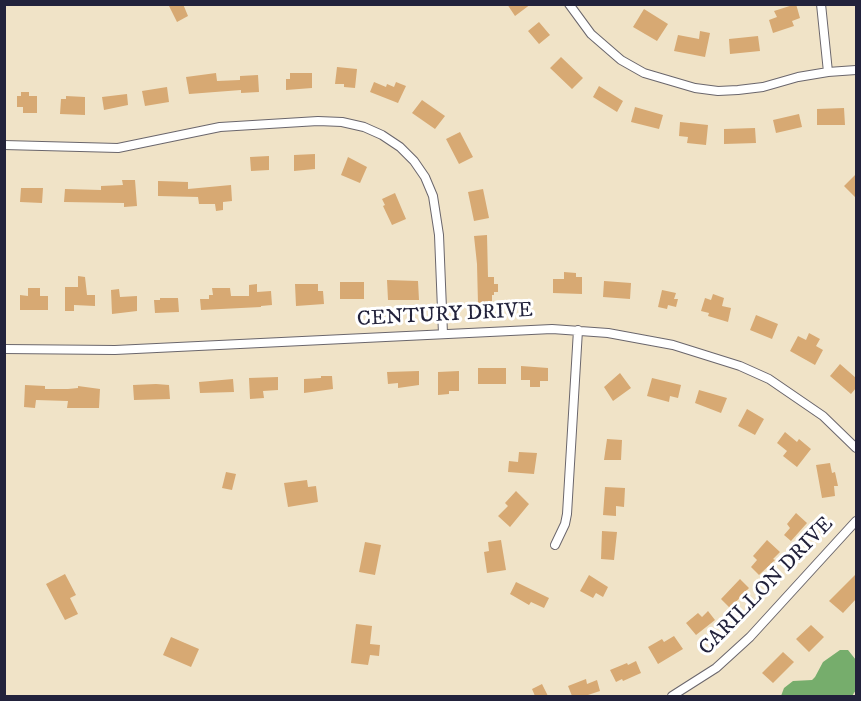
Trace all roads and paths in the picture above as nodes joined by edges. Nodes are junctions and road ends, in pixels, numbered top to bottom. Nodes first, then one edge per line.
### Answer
1 (569, 4) edge
2 (821, 4) edge
3 (856, 70) edge
4 (828, 72) junction
5 (4, 146) edge
6 (578, 330) junction
7 (443, 334) junction
8 (4, 349) edge
9 (856, 448) edge
10 (856, 521) edge
11 (555, 545) dead end
12 (672, 696) edge

1 - 4 street
2 - 4 street
3 - 4 street
5 - 7 street
6 - 7 street, CENTURY DRIVE
6 - 9 street, CENTURY DRIVE
6 - 11 street
7 - 8 street, CENTURY DRIVE
10 - 12 street, CARILLON DRIVE

